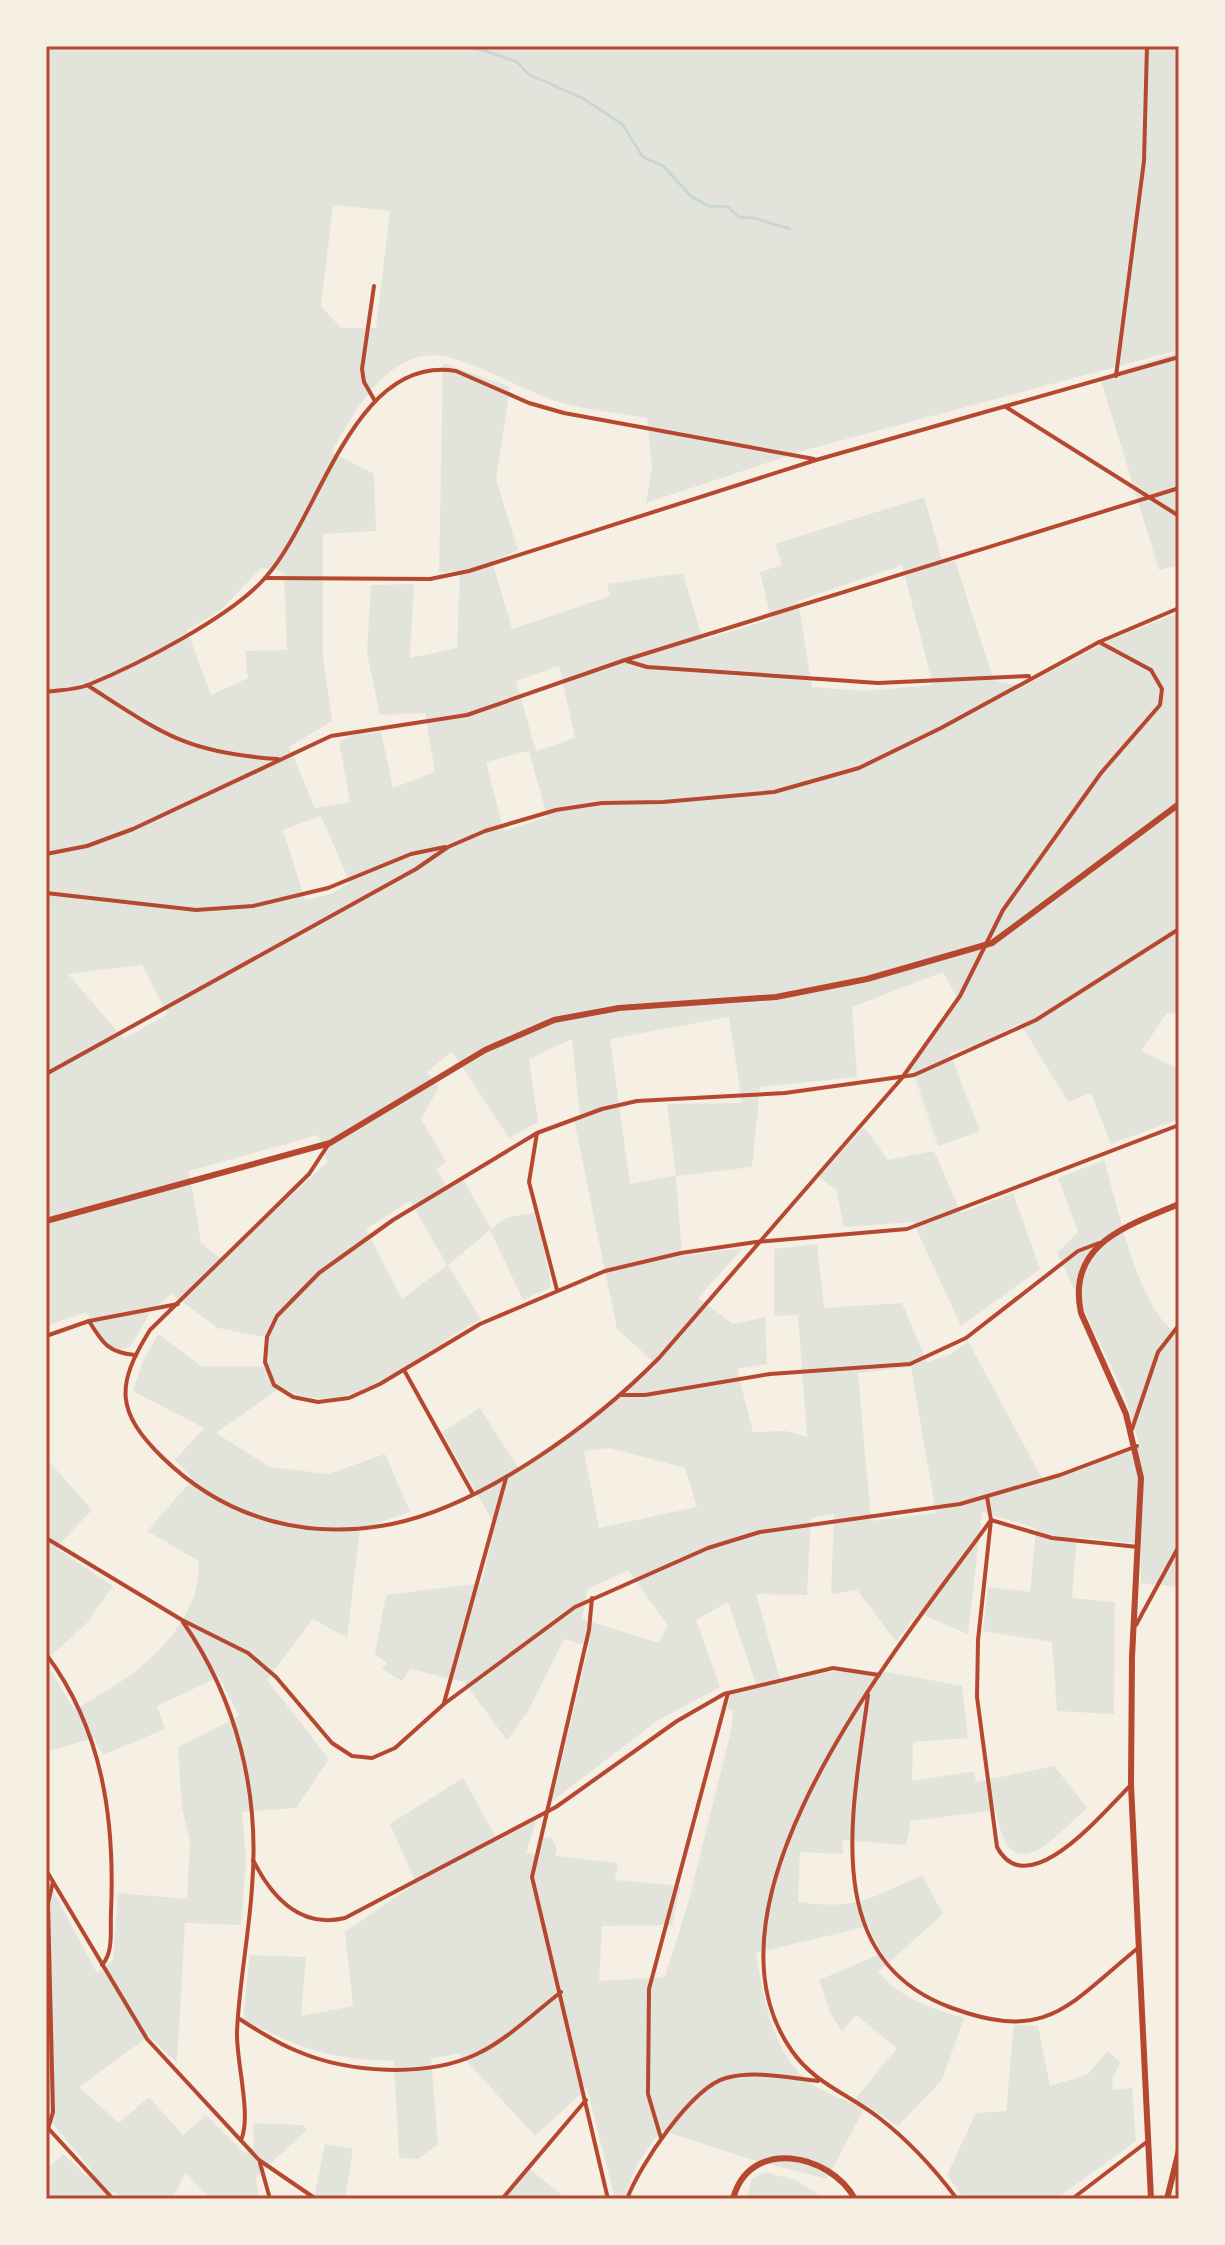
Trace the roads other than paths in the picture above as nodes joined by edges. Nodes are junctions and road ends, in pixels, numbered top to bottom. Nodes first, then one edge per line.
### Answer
1 (1147, 46) edge
2 (374, 286) dead end
3 (1179, 357) edge
4 (1116, 376) junction
5 (375, 401) junction
6 (1006, 407) junction
7 (816, 460) junction
8 (1179, 488) edge
9 (1148, 497) junction
10 (1179, 516) edge
11 (265, 578) junction
12 (1179, 608) edge
13 (1099, 642) junction
14 (625, 660) junction
15 (1032, 676) junction
16 (87, 685) junction
17 (46, 692) edge
18 (280, 759) junction
19 (1179, 804) edge
20 (448, 847) junction
21 (46, 854) edge
22 (46, 893) edge
23 (1179, 929) edge
24 (985, 946) junction
25 (46, 1074) edge
26 (902, 1078) junction
27 (1179, 1125) edge
28 (537, 1133) junction
29 (330, 1143) junction
30 (1179, 1204) edge
31 (46, 1221) edge
32 (756, 1242) junction
33 (1099, 1243) junction
34 (557, 1290) junction
35 (180, 1303) junction
36 (89, 1321) junction
37 (1179, 1325) edge
38 (46, 1336) edge
39 (136, 1355) junction
40 (404, 1370) junction
41 (620, 1395) junction
42 (1132, 1429) junction
43 (1137, 1446) junction
44 (506, 1478) junction
45 (473, 1494) junction
46 (987, 1497) junction
47 (991, 1520) junction
48 (46, 1538) edge
49 (1179, 1546) edge
50 (1138, 1547) junction
51 (592, 1598) junction
52 (182, 1620) junction
53 (1133, 1631) junction
54 (46, 1654) edge
55 (879, 1675) junction
56 (868, 1692) junction
57 (728, 1693) junction
58 (444, 1704) junction
59 (1131, 1785) junction
60 (546, 1812) junction
61 (253, 1860) junction
62 (46, 1870) edge
63 (53, 1882) junction
64 (1139, 1947) junction
65 (102, 1965) junction
66 (561, 1992) junction
67 (238, 2018) junction
68 (821, 2081) junction
69 (586, 2099) junction
70 (47, 2128) edge
71 (661, 2138) junction
72 (241, 2140) junction
73 (1148, 2141) junction
74 (1179, 2150) edge
75 (259, 2160) junction
76 (113, 2199) edge
77 (270, 2199) edge
78 (316, 2199) edge
79 (502, 2199) edge
80 (608, 2199) edge
81 (627, 2199) edge
82 (733, 2199) edge
83 (855, 2199) edge
84 (957, 2199) edge
85 (1072, 2199) edge
86 (1151, 2199) edge
87 (1167, 2199) edge

1 - 4 street
2 - 5 street
3 - 4 street
4 - 6 street
5 - 7 street
5 - 11 street
6 - 7 street
6 - 9 street
7 - 11 street
8 - 9 street
9 - 10 street
9 - 14 street
11 - 16 street
12 - 13 street
13 - 15 street
13 - 24 street
14 - 15 street
14 - 18 street
15 - 20 street
16 - 17 street
16 - 18 street
18 - 21 street
19 - 24 street
20 - 22 street
20 - 25 street
23 - 26 street
24 - 26 street
24 - 29 street
26 - 28 street
26 - 32 street
27 - 32 street
28 - 34 street
28 - 40 street
29 - 31 street
29 - 35 street
30 - 33 street
32 - 34 street
32 - 41 street
33 - 41 street
33 - 42 street
34 - 40 street
35 - 36 street
35 - 39 street
36 - 38 street
36 - 39 street
37 - 42 street
39 - 45 street
40 - 45 street
41 - 44 street
42 - 43 street
43 - 46 street
43 - 50 street
44 - 45 street
44 - 58 street
46 - 47 street
46 - 51 street
47 - 50 street
47 - 55 street
47 - 59 street
48 - 52 street
49 - 53 street
50 - 53 street
51 - 58 street
51 - 60 street
52 - 58 street
52 - 61 street
53 - 59 street
54 - 65 street
55 - 56 street
55 - 57 street
56 - 64 street
56 - 68 street
57 - 60 street
57 - 71 street
59 - 64 street
60 - 61 street
60 - 66 street
61 - 67 street
62 - 63 street
63 - 65 street
63 - 70 street
64 - 73 street
65 - 72 street
66 - 67 street
66 - 69 street
67 - 72 street
68 - 71 street
68 - 84 street
69 - 79 street
69 - 80 street
70 - 76 street
71 - 81 street
72 - 75 street
73 - 85 street
73 - 86 street
74 - 87 street
75 - 77 street
75 - 78 street
82 - 83 street

